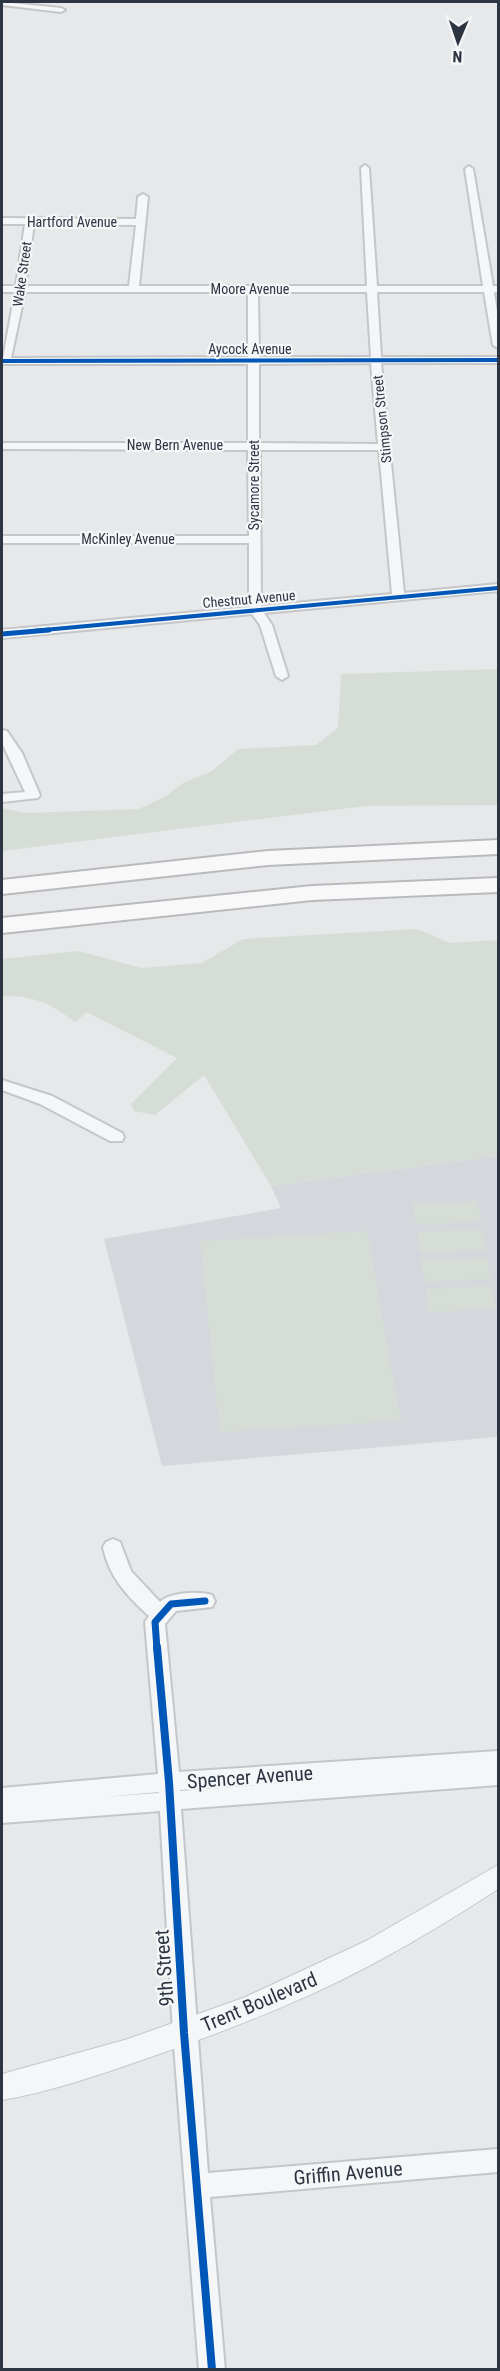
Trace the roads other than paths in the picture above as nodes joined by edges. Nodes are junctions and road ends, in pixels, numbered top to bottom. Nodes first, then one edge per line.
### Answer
1 (2, 3) edge
2 (61, 10) dead end
3 (365, 168) dead end
4 (469, 169) dead end
5 (143, 197) dead end
6 (2, 221) edge
7 (30, 221) junction
8 (142, 222) junction
9 (2, 289) edge
10 (20, 289) junction
11 (134, 289) junction
12 (253, 289) junction
13 (371, 289) junction
14 (494, 289) edge
15 (498, 345) edge
16 (498, 360) edge
17 (3, 361) edge
18 (253, 361) junction
19 (376, 361) junction
20 (254, 444) junction
21 (2, 446) edge
22 (385, 447) junction
23 (254, 539) junction
24 (2, 540) edge
25 (498, 588) edge
26 (398, 597) junction
27 (255, 610) junction
28 (2, 634) edge
29 (282, 676) dead end
30 (2, 734) edge
31 (2, 798) edge
32 (498, 847) edge
33 (498, 885) edge
34 (2, 887) edge
35 (2, 926) edge
36 (2, 1085) edge
37 (116, 1137) dead end
38 (113, 1547) dead end
39 (205, 1600) dead end
40 (162, 1615) junction
41 (498, 1760) edge
42 (498, 1776) edge
43 (170, 1791) junction
44 (2, 1797) edge
45 (2, 1814) edge
46 (498, 1876) edge
47 (184, 2033) junction
48 (2, 2087) edge
49 (498, 2160) edge
50 (197, 2186) junction
51 (212, 2370) edge

1 - 2 street
3 - 13 street, Stimpson Street
4 - 14 street
5 - 8 street
6 - 7 street, Hartford Avenue
7 - 8 street, Hartford Avenue
7 - 10 street, Wake Street
8 - 11 street
9 - 10 street, Moore Avenue
10 - 11 street, Moore Avenue
10 - 17 street, Wake Street
11 - 12 street, Moore Avenue
12 - 13 street, Moore Avenue
12 - 18 street, Sycamore Street
13 - 14 street, Moore Avenue
13 - 19 street, Stimpson Street
14 - 15 street
16 - 19 street, Aycock Avenue
17 - 18 street, Aycock Avenue
18 - 19 street, Aycock Avenue
18 - 20 street, Sycamore Street
19 - 22 street, Stimpson Street
20 - 21 street, New Bern Avenue
20 - 22 street, New Bern Avenue
20 - 23 street, Sycamore Street
22 - 26 street, Stimpson Street
23 - 24 street, McKinley Avenue
23 - 27 street, Sycamore Street
25 - 26 street, Chestnut Avenue
26 - 27 street, Chestnut Avenue
27 - 28 street, Chestnut Avenue
27 - 29 street, Sycamore Street
30 - 31 street
32 - 34 highway
33 - 35 highway
36 - 37 street
38 - 40 street
39 - 40 street
40 - 43 street, 9th Street
41 - 43 street, Spencer Avenue
42 - 43 street, Spencer Avenue
43 - 44 street, Spencer Avenue
43 - 45 street, Spencer Avenue
43 - 47 street, 9th Street
46 - 47 street, Trent Boulevard
47 - 48 street, Trent Boulevard
47 - 50 street, 9th Street
49 - 50 street, Griffin Avenue
50 - 51 street, 9th Street

